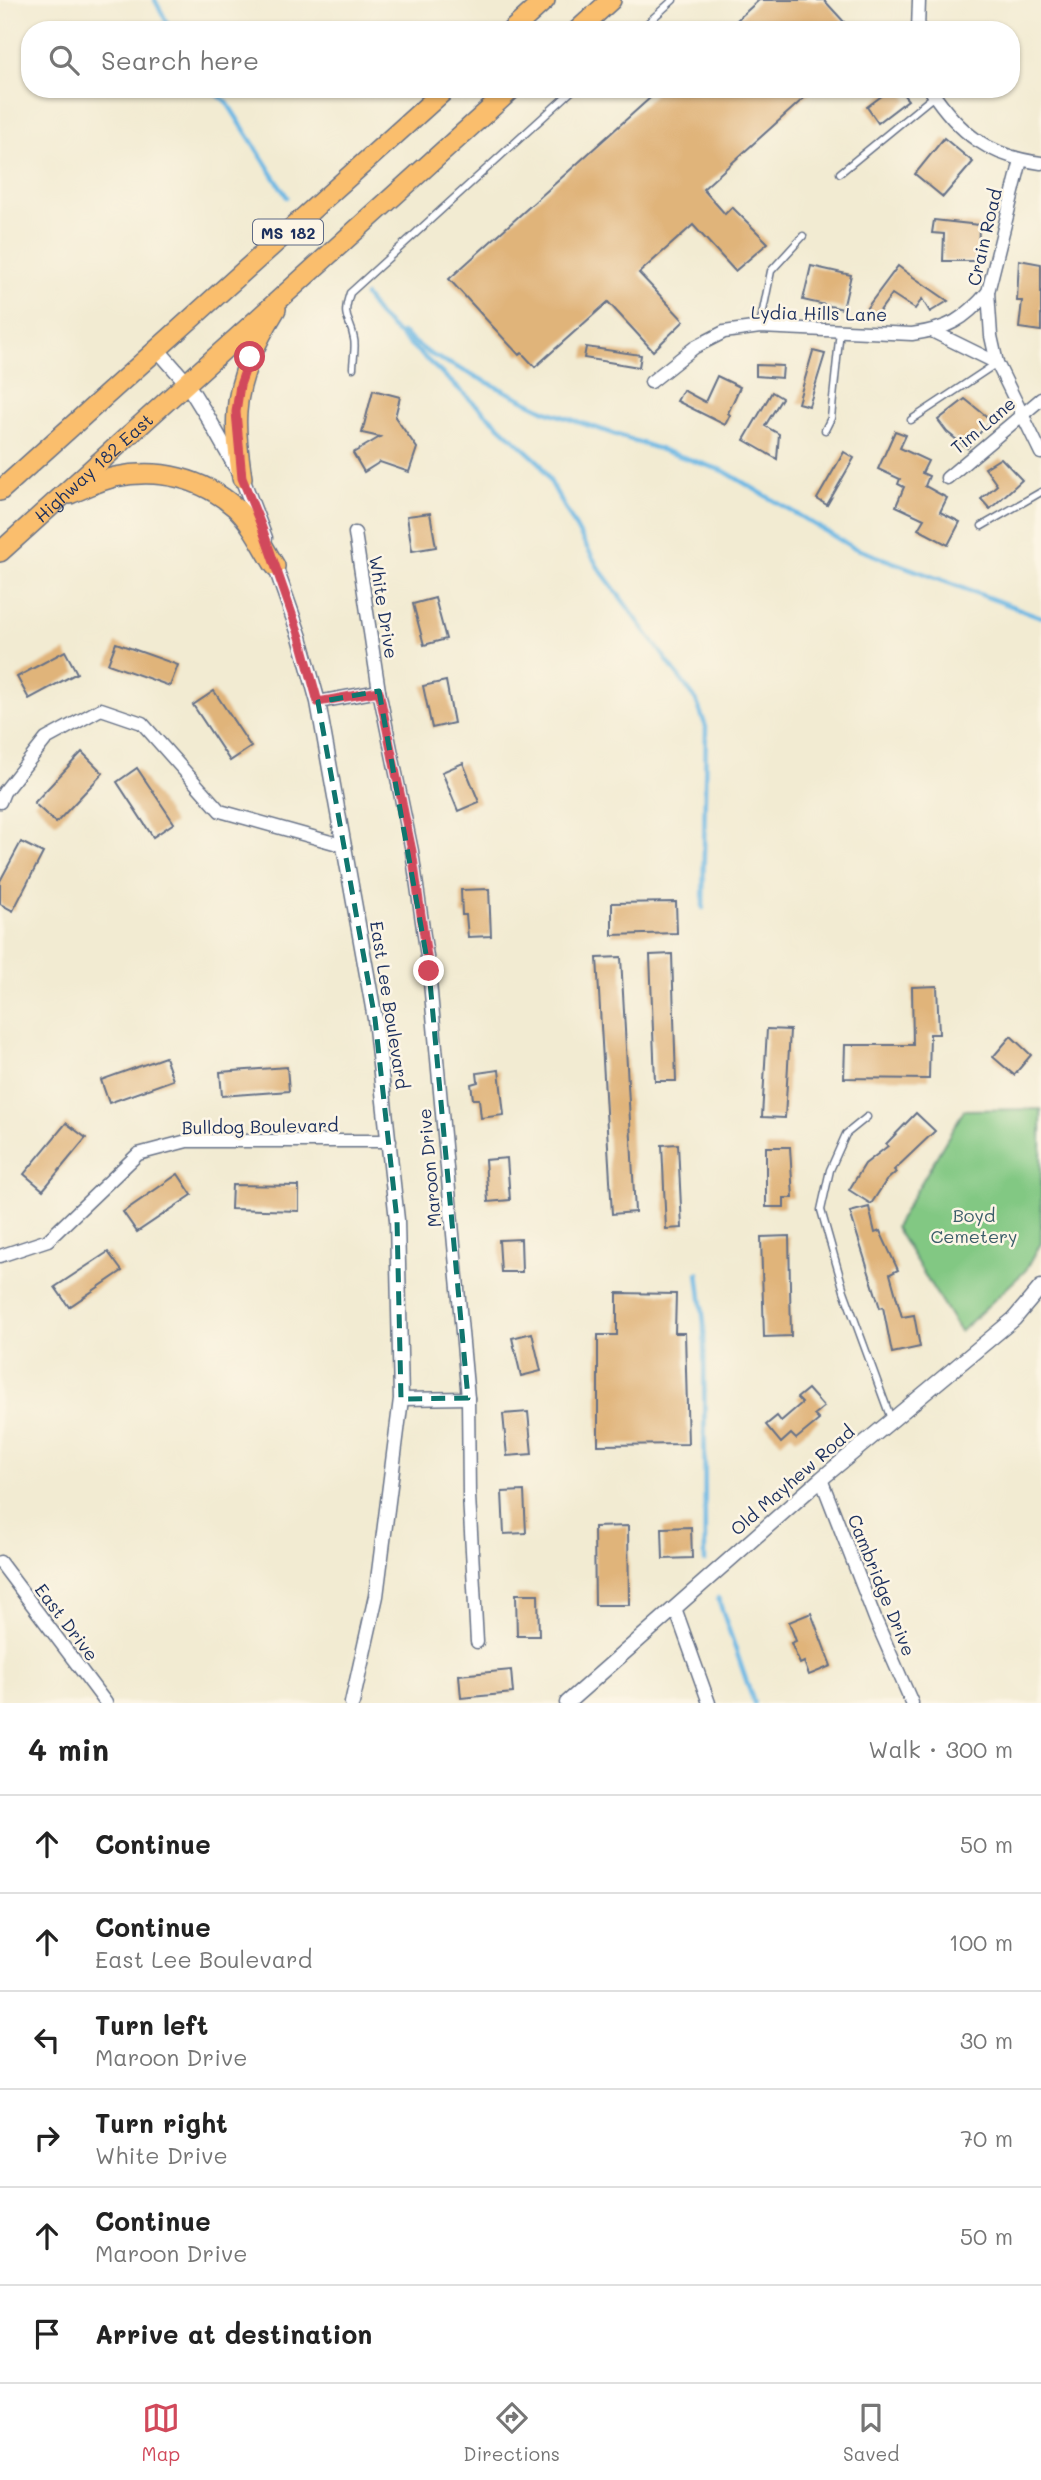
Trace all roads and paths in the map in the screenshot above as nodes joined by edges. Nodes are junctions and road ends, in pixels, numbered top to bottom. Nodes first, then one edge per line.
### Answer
1 (545, 0) edge
2 (611, 0) edge
3 (673, 0) edge
4 (919, 0) edge
5 (522, 21) edge
6 (588, 21) edge
7 (650, 21) edge
8 (918, 21) edge
9 (436, 98) edge
10 (502, 98) edge
11 (564, 98) edge
12 (925, 98) edge
13 (936, 98) edge
14 (1021, 160) junction
15 (1041, 163) edge
16 (839, 173) dead end
17 (803, 236) dead end
18 (287, 292) junction
19 (988, 292) junction
20 (760, 327) junction
21 (840, 330) junction
22 (932, 331) junction
23 (158, 350) junction
24 (997, 363) junction
25 (353, 368) dead end
26 (186, 382) junction
27 (651, 382) dead end
28 (1041, 399) edge
29 (1022, 416) junction
30 (911, 420) dead end
31 (825, 430) dead end
32 (1041, 453) edge
33 (242, 478) junction
34 (947, 478) dead end
35 (0, 491) edge
36 (1041, 492) edge
37 (59, 498) junction
38 (982, 526) dead end
39 (355, 533) dead end
40 (0, 552) edge
41 (275, 566) junction
42 (379, 691) junction
43 (318, 702) junction
44 (0, 802) edge
45 (345, 846) junction
46 (412, 851) joint
47 (867, 1117) dead end
48 (390, 1141) junction
49 (0, 1256) edge
50 (1041, 1287) edge
51 (468, 1398) junction
52 (401, 1399) junction
53 (891, 1421) junction
54 (821, 1479) junction
55 (0, 1562) edge
56 (675, 1608) junction
57 (477, 1642) dead end
58 (106, 1703) edge
59 (352, 1703) edge
60 (568, 1703) edge
61 (709, 1703) edge
62 (912, 1703) edge

1 - 5 main road
2 - 6 main road
3 - 7 lane
4 - 8 street
9 - 23 main road, MS 182
10 - 18 main road, MS 182
11 - 25 lane
12 - 16 lane
13 - 14 street
14 - 15 street
14 - 19 street, Crain Road
17 - 20 lane
18 - 26 main road, MS 182
18 - 33 main road
19 - 22 street, Lydia Hills Lane
19 - 24 street, Crain Road
20 - 21 street, Lydia Hills Lane
20 - 27 street, Lydia Hills Lane
21 - 22 street, Lydia Hills Lane
21 - 31 lane
22 - 24 street
23 - 26 street, East Lee Boulevard
23 - 35 main road, MS 182
24 - 29 street, Crain Road
24 - 30 lane
26 - 33 street, East Lee Boulevard
26 - 37 main road, Highway 182 East / MS 182
28 - 29 street, Tim Lane
29 - 32 street, Crain Road
29 - 34 street, Tim Lane
33 - 41 street, East Lee Boulevard
36 - 38 lane
37 - 40 main road, Highway 182 East / MS 182
37 - 41 main road
39 - 42 street, White Drive
41 - 43 street, East Lee Boulevard
42 - 43 street
42 - 46 street, White Drive
43 - 45 street, East Lee Boulevard
44 - 45 street
45 - 48 street, East Lee Boulevard
46 - 51 street, Maroon Drive
47 - 53 lane
48 - 49 street, Bulldog Boulevard
48 - 52 street, East Lee Boulevard
50 - 53 street, Old Mayhew Road
51 - 52 street
51 - 57 street, Maroon Drive
52 - 59 street, East Lee Boulevard
53 - 54 street, Old Mayhew Road
54 - 56 street, Old Mayhew Road
54 - 62 street, Cambridge Drive
55 - 58 street, East Drive
56 - 60 street, Old Mayhew Road
56 - 61 street

